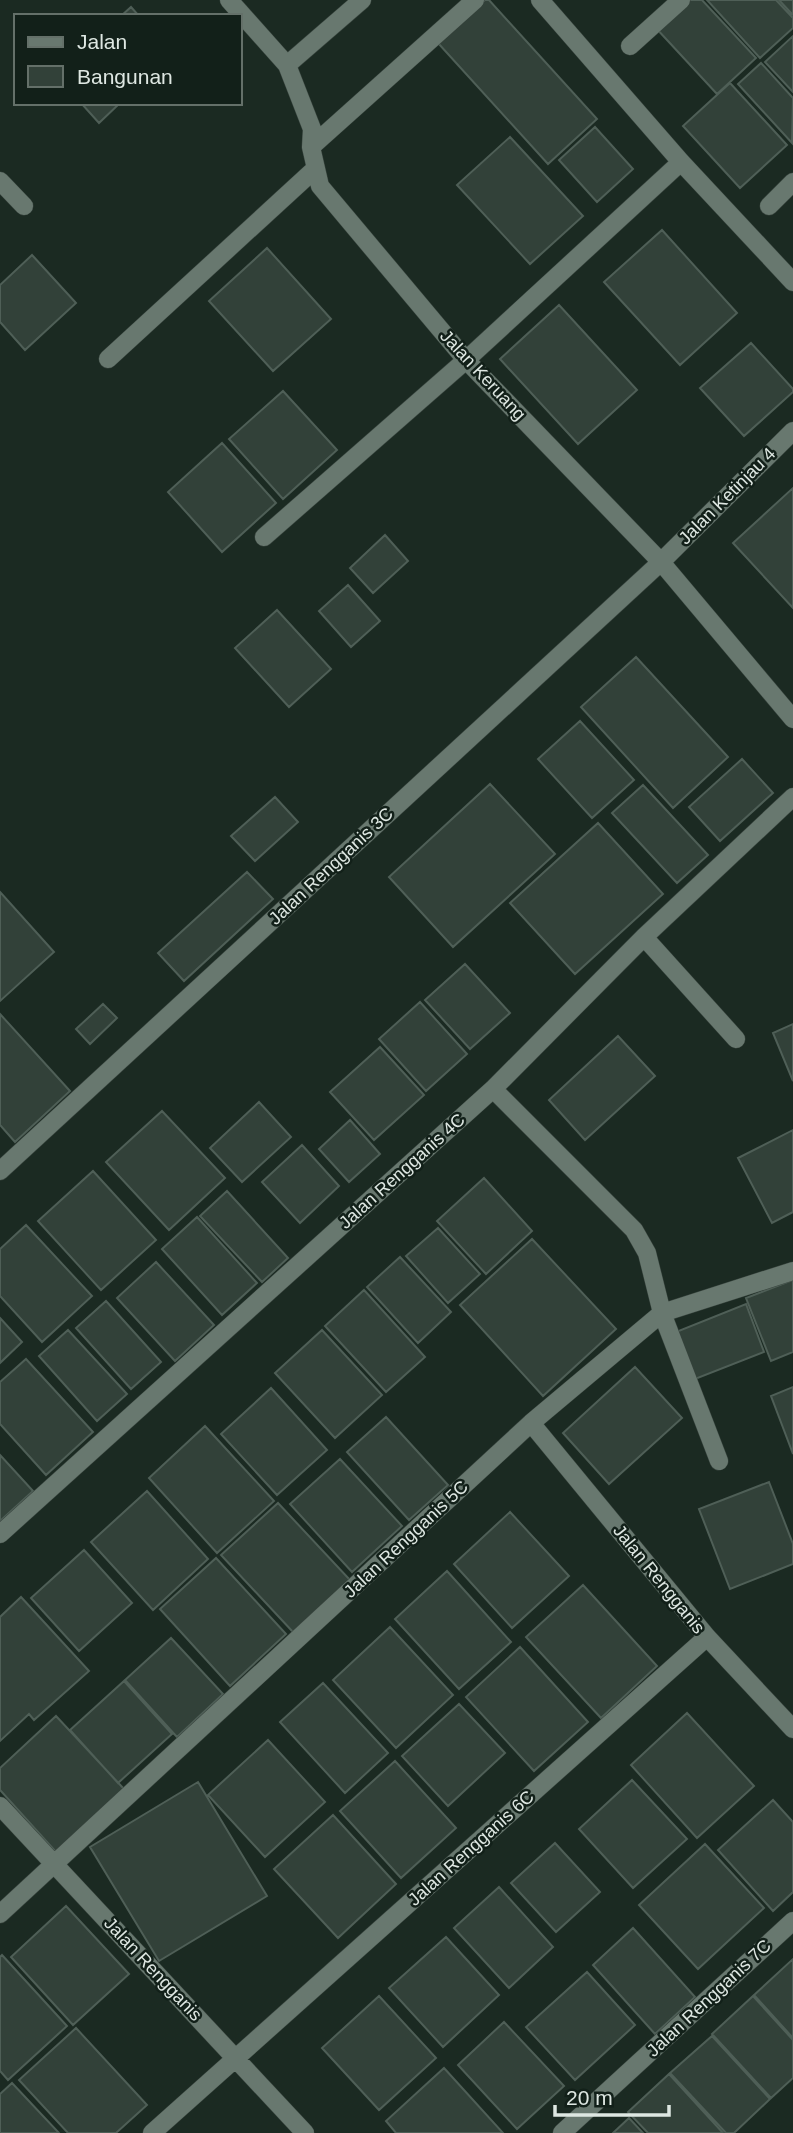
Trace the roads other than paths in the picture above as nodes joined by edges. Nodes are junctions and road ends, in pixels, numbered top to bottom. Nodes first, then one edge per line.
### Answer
1 (229, 0) edge
2 (362, 0) edge
3 (475, 0) edge
4 (540, 0) edge
5 (681, 0) edge
6 (241, 14) edge
7 (242, 15) edge
8 (630, 46) dead end
9 (287, 65) junction
10 (311, 147) junction
11 (681, 162) junction
12 (315, 169) junction
13 (0, 181) edge
14 (793, 182) edge
15 (24, 206) dead end
16 (769, 206) dead end
17 (793, 282) edge
18 (108, 359) dead end
19 (466, 360) junction
20 (793, 430) edge
21 (264, 537) dead end
22 (661, 562) junction
23 (793, 719) edge
24 (793, 797) edge
25 (644, 937) junction
26 (736, 1039) dead end
27 (493, 1089) junction
28 (0, 1171) edge
29 (793, 1271) edge
30 (662, 1313) junction
31 (531, 1423) junction
32 (719, 1461) dead end
33 (0, 1534) edge
34 (707, 1637) junction
35 (793, 1729) edge
36 (0, 1806) edge
37 (55, 1865) junction
38 (0, 1914) edge
39 (793, 1921) edge
40 (236, 2058) junction
41 (152, 2133) edge
42 (304, 2133) edge
43 (562, 2133) edge

1 - 6 street, Jalan Keruang
2 - 9 street
3 - 10 street
4 - 11 street
5 - 8 street
7 - 9 street, Jalan Keruang
9 - 10 street, Jalan Keruang
10 - 12 street, Jalan Keruang
11 - 17 street
11 - 19 street
12 - 18 street
12 - 19 street, Jalan Keruang
13 - 15 street
14 - 16 street
19 - 21 street
19 - 22 street, Jalan Keruang
20 - 22 street, Jalan Ketinjau 4
22 - 23 street, Jalan Keruang
22 - 28 street, Jalan Rengganis 3C
24 - 25 street, Jalan Rengganis 4C
25 - 26 street
25 - 27 street, Jalan Rengganis 4C
27 - 30 street
27 - 33 street, Jalan Rengganis 4C
29 - 30 street, Jalan Rengganis 5C
30 - 31 street, Jalan Rengganis 5C
30 - 32 street
31 - 34 street, Jalan Rengganis
31 - 37 street, Jalan Rengganis 5C
34 - 35 street, Jalan Rengganis
34 - 40 street, Jalan Rengganis 6C
36 - 37 street, Jalan Rengganis
37 - 38 street, Jalan Rengganis 5C
37 - 40 street, Jalan Rengganis
39 - 43 street, Jalan Rengganis 7C
40 - 41 street, Jalan Rengganis 6C
40 - 42 street, Jalan Rengganis

